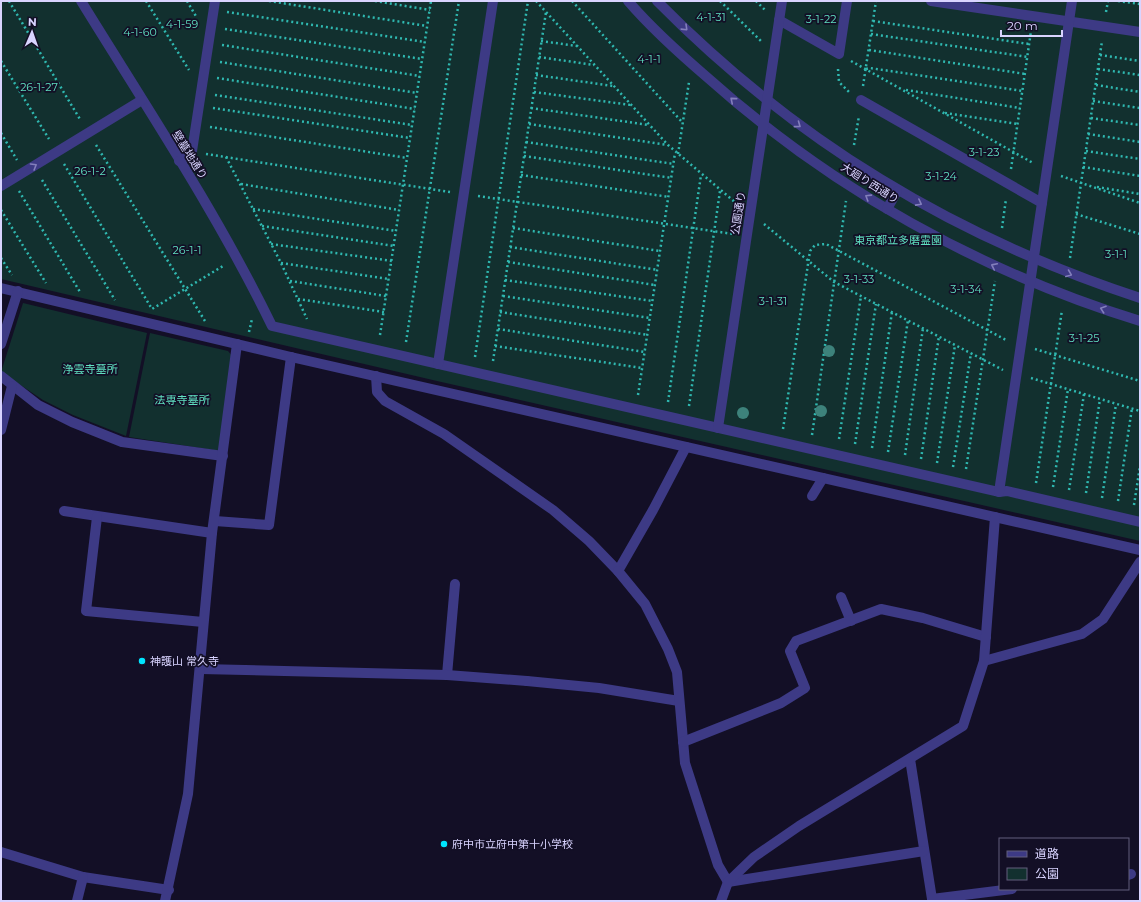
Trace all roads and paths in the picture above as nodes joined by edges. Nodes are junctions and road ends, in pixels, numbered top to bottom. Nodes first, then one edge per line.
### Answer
1 (9, 1) edge
2 (81, 1) edge
3 (146, 1) edge
4 (269, 1) edge
5 (375, 1) edge
6 (431, 1) edge
7 (458, 1) edge
8 (493, 1) edge
9 (528, 1) edge
10 (536, 1) edge
11 (572, 1) edge
12 (628, 1) edge
13 (657, 1) edge
14 (720, 1) edge
15 (756, 1) edge
16 (782, 1) edge
17 (847, 1) edge
18 (876, 1) edge
19 (931, 1) edge
20 (1072, 1) edge
21 (1108, 1) edge
22 (1118, 1) edge
23 (1140, 4) edge
24 (214, 5) edge
25 (430, 10) junction
26 (766, 10) dead end
27 (546, 12) junction
28 (1034, 16) junction
29 (779, 20) junction
30 (873, 21) junction
31 (1069, 22) junction
32 (211, 26) junction
33 (427, 26) junction
34 (1104, 27) junction
35 (1140, 32) edge
36 (871, 34) junction
37 (541, 41) junction
38 (762, 41) dead end
39 (208, 42) junction
40 (425, 42) junction
41 (1030, 44) junction
42 (577, 46) junction
43 (869, 50) junction
44 (839, 54) junction
45 (1100, 55) junction
46 (1028, 57) junction
47 (539, 58) junction
48 (206, 59) junction
49 (422, 59) junction
50 (1, 61) edge
51 (1140, 61) edge
52 (595, 65) junction
53 (696, 68) junction
54 (866, 69) junction
55 (1098, 69) junction
56 (536, 74) junction
57 (1025, 74) junction
58 (1140, 75) edge
59 (203, 76) junction
60 (420, 76) junction
61 (1096, 85) junction
62 (614, 86) junction
63 (903, 90) junction
64 (201, 91) junction
65 (1023, 91) junction
66 (534, 92) junction
67 (1140, 92) edge
68 (417, 93) junction
69 (142, 100) junction
70 (861, 100) junction
71 (1093, 101) junction
72 (767, 102) junction
73 (198, 106) junction
74 (632, 106) junction
75 (531, 108) junction
76 (1020, 108) junction
77 (1140, 108) edge
78 (415, 109) junction
79 (943, 112) junction
80 (1091, 118) junction
81 (682, 122) junction
82 (529, 124) junction
83 (1018, 124) junction
84 (196, 125) junction
85 (412, 125) junction
86 (650, 125) junction
87 (764, 125) junction
88 (1140, 125) edge
89 (1, 133) edge
90 (88, 133) junction
91 (1088, 134) junction
92 (410, 138) junction
93 (526, 142) junction
94 (1140, 142) edge
95 (668, 145) junction
96 (854, 147) dead end
97 (192, 151) junction
98 (1086, 151) junction
99 (56, 152) junction
100 (1014, 152) junction
101 (676, 153) junction
102 (524, 156) junction
103 (226, 157) junction
104 (407, 158) junction
105 (1140, 159) edge
106 (179, 161) junction
107 (674, 164) junction
108 (1083, 167) junction
109 (29, 169) junction
110 (1047, 170) junction
111 (521, 175) junction
112 (701, 175) junction
113 (1140, 176) edge
114 (672, 178) junction
115 (12, 180) junction
116 (1081, 183) junction
117 (240, 184) junction
118 (403, 184) junction
119 (1009, 184) junction
120 (1, 186) edge
121 (1091, 186) junction
122 (430, 188) junction
123 (720, 190) junction
124 (897, 191) junction
125 (455, 192) dead end
126 (847, 194) dead end
127 (1140, 194) edge
128 (474, 195) dead end
129 (669, 197) junction
130 (498, 198) junction
131 (517, 202) junction
132 (1042, 203) junction
133 (1140, 203) edge
134 (253, 209) junction
135 (887, 209) junction
136 (1, 210) edge
137 (399, 210) junction
138 (750, 214) junction
139 (1076, 214) junction
140 (664, 224) junction
141 (262, 226) junction
142 (513, 228) junction
143 (693, 228) junction
144 (396, 231) junction
145 (714, 231) junction
146 (736, 234) dead end
147 (1001, 234) dead end
148 (1140, 234) edge
149 (271, 244) junction
150 (394, 246) junction
151 (510, 247) junction
152 (839, 250) junction
153 (660, 251) junction
154 (1, 258) edge
155 (1033, 259) junction
156 (808, 260) junction
157 (392, 261) junction
158 (508, 262) junction
159 (281, 263) junction
160 (1069, 264) dead end
161 (225, 265) dead end
162 (658, 270) junction
163 (12, 275) dead end
164 (995, 276) dead end
165 (389, 279) junction
166 (505, 280) junction
167 (289, 281) junction
168 (834, 282) junction
169 (1030, 282) junction
170 (46, 284) dead end
171 (655, 285) junction
172 (1, 288) edge
173 (185, 289) junction
174 (18, 291) junction
175 (80, 292) dead end
176 (386, 296) junction
177 (503, 296) junction
178 (860, 296) junction
179 (298, 298) junction
180 (1140, 298) edge
181 (115, 300) dead end
182 (653, 302) junction
183 (876, 304) junction
184 (1064, 304) dead end
185 (384, 312) junction
186 (500, 312) junction
187 (892, 312) junction
188 (650, 318) junction
189 (908, 320) junction
190 (1140, 321) edge
191 (205, 322) dead end
192 (310, 325) dead end
193 (923, 328) junction
194 (498, 329) junction
195 (987, 330) junction
196 (648, 335) junction
197 (939, 336) junction
198 (380, 341) dead end
199 (1, 344) edge
200 (238, 344) junction
201 (955, 345) junction
202 (1021, 345) junction
203 (495, 346) junction
204 (405, 347) dead end
205 (645, 352) junction
206 (971, 353) junction
207 (1056, 356) junction
208 (291, 357) junction
209 (983, 359) junction
210 (474, 361) dead end
211 (438, 364) junction
212 (492, 365) dead end
213 (642, 368) junction
214 (1008, 372) dead end
215 (1, 376) edge
216 (376, 376) junction
217 (1028, 377) dead end
218 (1140, 381) edge
219 (1051, 384) junction
220 (12, 386) junction
221 (1068, 389) junction
222 (1084, 394) junction
223 (638, 398) dead end
224 (1100, 399) junction
225 (1116, 404) junction
226 (667, 408) dead end
227 (1132, 408) junction
228 (688, 410) dead end
229 (1140, 411) edge
230 (718, 428) junction
231 (1, 430) edge
232 (811, 441) dead end
233 (781, 442) junction
234 (838, 443) dead end
235 (686, 447) junction
236 (854, 447) dead end
237 (871, 450) dead end
238 (223, 456) junction
239 (887, 458) dead end
240 (904, 458) dead end
241 (920, 462) dead end
242 (1140, 466) edge
243 (936, 469) dead end
244 (952, 472) dead end
245 (966, 472) dead end
246 (823, 478) junction
247 (999, 492) junction
248 (812, 496) dead end
249 (1034, 497) junction
250 (1051, 501) junction
251 (1067, 505) junction
252 (1083, 509) junction
253 (64, 511) dead end
254 (1100, 512) junction
255 (1116, 516) junction
256 (97, 517) junction
257 (995, 518) junction
258 (214, 520) junction
259 (1136, 521) edge
260 (212, 533) junction
261 (1140, 550) edge
262 (1140, 562) edge
263 (618, 571) junction
264 (455, 584) dead end
265 (841, 597) dead end
266 (851, 620) junction
267 (203, 622) junction
268 (986, 637) junction
269 (984, 660) junction
270 (201, 668) junction
271 (447, 675) junction
272 (679, 701) junction
273 (683, 742) junction
274 (910, 759) junction
275 (924, 851) junction
276 (1, 852) edge
277 (83, 876) junction
278 (728, 882) junction
279 (169, 890) junction
280 (1004, 890) edge
281 (77, 901) edge
282 (165, 901) edge
283 (721, 901) edge

1 - 90 path
2 - 69 street, 壁墓地通り
3 - 64 path
4 - 33 path
5 - 25 path
6 - 25 path
7 - 122 path
8 - 211 street
9 - 130 path
10 - 27 path
11 - 81 path
12 - 53 street, 大廻り西通り
13 -> 72 street, 大廻り西通り
14 - 38 path
15 - 26 path
16 - 29 street, 公園通り
17 - 44 street
18 - 30 path
19 - 28 street
20 - 31 street
21 - 34 path
22 - 23 path
24 - 32 street
24 - 40 path
25 - 33 path
27 - 37 path
27 - 42 path
28 - 31 street
28 - 41 path
29 - 44 street
29 - 72 street, 公園通り
30 - 36 path
30 - 41 path
31 - 34 street
31 - 110 street
32 - 39 street
32 - 49 path
33 - 40 path
34 - 35 street
34 - 45 path
36 - 43 path
36 - 46 path
37 - 42 path
37 - 47 path
39 - 48 street
39 - 60 path
40 - 49 path
41 - 46 path
42 - 52 path
43 - 54 path
43 - 57 path
44 - 54 path
44 - 70 path
45 - 51 path
45 - 55 path
46 - 57 path
47 - 52 path
47 - 56 path
48 - 59 street
48 - 68 path
49 - 60 path
50 - 99 path
52 - 62 path
53 - 81 path
87 -> 53 street, 大廻り西通り
54 - 63 path
54 - 65 path
54 - 70 path
55 - 58 path
55 - 61 path
56 - 62 path
56 - 66 path
57 - 65 path
59 - 64 street
59 - 78 path
60 - 68 path
61 - 67 path
61 - 71 path
62 - 74 path
63 - 76 path
63 - 79 path
64 - 73 street
64 - 85 path
65 - 76 path
66 - 74 path
66 - 75 path
68 - 78 path
69 - 90 street
69 - 106 street, 壁墓地通り
70 - 96 path
70 - 119 street
71 - 77 path
71 - 80 path
72 - 87 street, 公園通り
72 -> 124 street, 大廻り西通り
73 - 84 street
73 - 92 path
74 - 86 path
75 - 82 path
75 - 86 path
76 - 83 path
78 - 85 path
79 - 83 path
79 - 100 path
80 - 88 path
80 - 91 path
81 - 101 path
82 - 93 path
82 - 95 path
83 - 100 path
84 - 97 street
84 - 104 path
85 - 92 path
86 - 95 path
135 -> 87 street, 大廻り西通り
87 - 138 street, 公園通り
89 - 109 path
90 - 99 street
90 - 173 path
91 - 94 path
91 - 98 path
92 - 104 path
93 - 102 path
93 - 107 path
95 - 101 path
97 - 103 path
97 - 106 street
98 - 105 path
98 - 108 path
109 -> 99 street
99 - 173 path
100 - 110 path
100 - 119 path
101 - 107 path
101 - 112 path
102 - 111 path
102 - 114 path
103 - 117 path
103 - 118 path
104 - 118 path
106 - 211 street, 壁墓地通り
107 - 114 path
108 - 113 path
108 - 116 path
109 - 115 street
109 - 181 path
110 - 116 path
110 - 132 street
111 - 129 path
111 - 131 path
112 - 123 path
112 - 143 path
114 - 129 path
115 - 120 street
115 - 175 path
116 - 121 path
116 - 139 path
117 - 134 path
117 - 137 path
118 - 122 path
118 - 137 path
119 - 132 street
119 - 147 path
121 - 127 path
121 - 133 path
122 - 125 path
122 - 204 path
123 - 138 path
123 - 145 path
124 - 135 street
124 -> 155 street, 大廻り西通り
126 - 152 path
128 - 130 path
129 - 140 path
130 - 131 path
130 - 210 path
131 - 140 path
131 - 142 path
132 - 155 street
134 - 141 path
134 - 144 path
169 -> 135 street, 大廻り西通り
136 - 170 path
137 - 144 path
138 - 156 path
138 - 230 street, 公園通り
139 - 148 path
139 - 160 path
140 - 143 path
140 - 153 path
141 - 149 path
141 - 150 path
142 - 151 path
142 - 153 path
143 - 145 path
143 - 226 path
144 - 150 path
145 - 146 path
145 - 228 path
149 - 157 path
149 - 159 path
150 - 157 path
151 - 158 path
151 - 162 path
152 - 156 path
152 - 168 path
152 - 195 path
153 - 162 path
154 - 163 path
155 - 169 street
155 -> 180 street, 大廻り西通り
156 - 168 path
156 - 233 path
157 - 165 path
158 - 166 path
158 - 171 path
159 - 165 path
159 - 167 path
161 - 173 path
162 - 171 path
164 - 195 path
165 - 176 path
166 - 177 path
166 - 182 path
167 - 176 path
167 - 179 path
168 - 178 path
168 - 232 path
190 -> 169 street, 大廻り西通り
169 - 202 street
171 - 182 path
172 - 174 street
173 - 191 path
174 - 199 street
174 - 200 street
176 - 185 path
177 - 186 path
177 - 188 path
178 - 183 path
178 - 234 path
179 - 185 path
179 - 192 path
182 - 188 path
183 - 187 path
183 - 236 path
184 - 207 path
185 - 198 path
186 - 194 path
186 - 196 path
187 - 189 path
187 - 237 path
188 - 196 path
189 - 193 path
189 - 239 path
193 - 197 path
193 - 240 path
194 - 203 path
194 - 205 path
195 - 202 path
195 - 209 path
196 - 205 path
197 - 201 path
197 - 241 path
200 - 208 street
200 - 238 street
201 - 206 path
201 - 243 path
202 - 207 path
202 - 247 street
203 - 212 path
203 - 213 path
205 - 213 path
206 - 209 path
206 - 244 path
207 - 218 path
207 - 219 path
208 - 216 street
208 - 258 street
209 - 214 path
209 - 245 path
211 - 230 street
213 - 223 path
215 - 220 street
216 - 235 street
216 - 263 street
217 - 219 path
219 - 221 path
219 - 249 path
220 - 231 street
220 - 238 street
221 - 222 path
221 - 250 path
222 - 224 path
222 - 251 path
224 - 225 path
224 - 252 path
225 - 227 path
225 - 254 path
227 - 229 path
227 - 255 path
230 - 233 street
233 - 247 street
235 - 246 street
235 - 263 street
238 - 258 street
242 - 259 path
246 - 248 street
246 - 257 street
247 - 249 street
249 - 250 street
250 - 251 street
251 - 252 street
252 - 254 street
253 - 256 street
254 - 255 street
255 - 259 street
256 - 260 street
256 - 267 street
257 - 261 street
257 - 268 street
258 - 260 street
260 - 267 street
262 - 269 street
263 - 272 street
264 - 271 street
265 - 266 street
266 - 268 street
266 - 273 street
267 - 270 street
268 - 269 street
269 - 274 street
270 - 271 street
270 - 279 street
271 - 272 street
272 - 273 street
273 - 278 street
274 - 275 street
274 - 278 street
275 - 278 street
275 - 280 street
276 - 277 street
277 - 279 street
277 - 281 street
278 - 283 street
279 - 282 street

